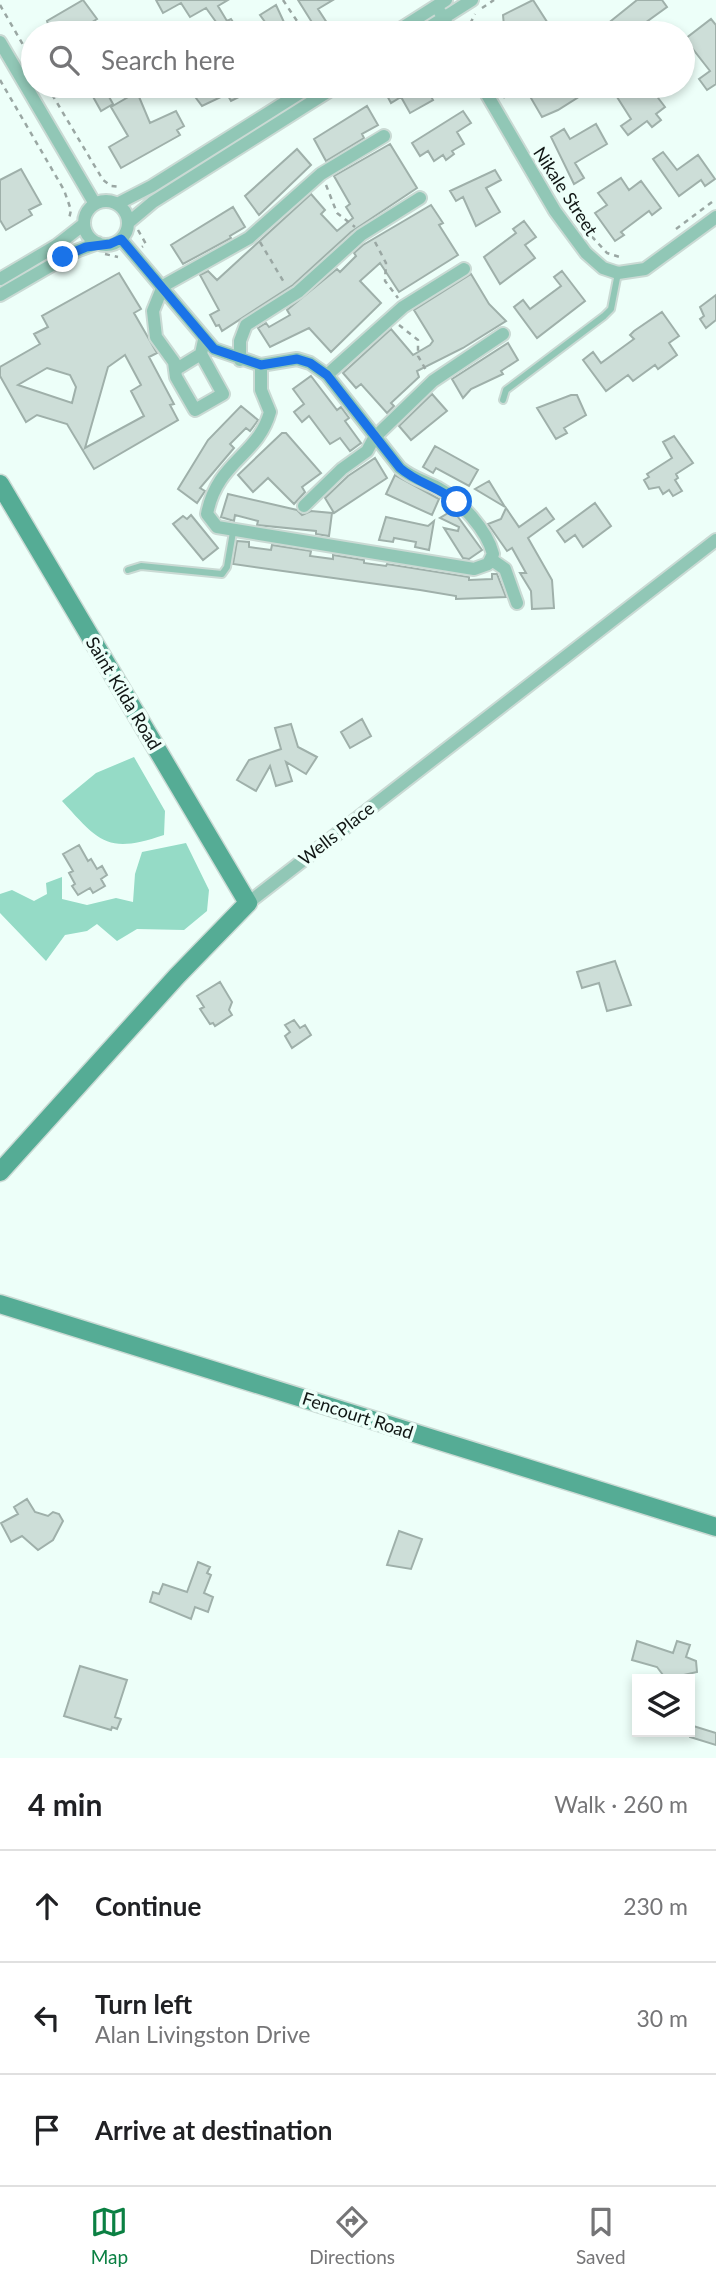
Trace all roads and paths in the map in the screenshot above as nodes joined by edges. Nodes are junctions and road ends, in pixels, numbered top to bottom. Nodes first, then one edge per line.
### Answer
1 (283, 0) edge
2 (472, 0) edge
3 (494, 0) edge
4 (489, 1) edge
5 (441, 3) edge
6 (0, 5) edge
7 (444, 18) junction
8 (297, 21) edge
9 (413, 21) edge
10 (439, 21) edge
11 (446, 21) edge
12 (472, 21) edge
13 (21, 41) edge
14 (0, 42) edge
15 (21, 78) edge
16 (0, 80) edge
17 (33, 98) edge
18 (54, 98) edge
19 (292, 98) edge
20 (318, 98) edge
21 (489, 98) edge
22 (505, 98) edge
23 (510, 106) dead end
24 (384, 136) dead end
25 (321, 174) junction
26 (125, 186) dead end
27 (420, 198) dead end
28 (716, 199) edge
29 (95, 204) junction
30 (117, 204) junction
31 (716, 217) edge
32 (580, 222) dead end
33 (128, 223) junction
34 (66, 224) dead end
35 (84, 224) junction
36 (364, 233) junction
37 (252, 235) junction
38 (667, 236) dead end
39 (121, 239) junction
40 (98, 243) junction
41 (630, 258) dead end
42 (464, 269) dead end
43 (618, 273) junction
44 (0, 279) edge
45 (163, 286) junction
46 (0, 295) edge
47 (294, 295) junction
48 (404, 306) junction
49 (391, 317) junction
50 (503, 334) dead end
51 (204, 340) junction
52 (201, 354) junction
53 (240, 360) junction
54 (261, 365) junction
55 (175, 370) junction
56 (327, 375) junction
57 (433, 382) junction
58 (503, 400) dead end
59 (374, 438) junction
60 (0, 484) edge
61 (304, 506) dead end
62 (233, 532) junction
63 (716, 540) edge
64 (492, 560) junction
65 (128, 570) dead end
66 (517, 603) dead end
67 (248, 903) junction
68 (0, 1172) edge
69 (0, 1304) edge
70 (716, 1527) edge

1 - 8 path
2 - 7 street
3 - 4 path
4 - 12 path
5 - 7 street
5 - 9 street
6 - 13 path
7 - 10 street
7 - 11 street
14 - 15 street
16 - 34 path
17 - 29 street
18 - 26 path
19 - 30 street
20 - 33 street
21 - 43 street, Nikale Street
22 - 23 path
24 - 25 street
25 - 36 path
25 - 37 street
27 - 36 street
28 - 38 path
29 - 30 street
29 - 35 street
30 - 33 street
31 - 43 street
32 - 41 path
33 - 39 street
35 - 40 street
35 - 44 street
36 - 47 street
36 - 48 path
37 - 45 street
37 - 47 path
39 - 40 street
39 - 45 street
40 - 46 street
42 - 48 street
43 - 58 lane
45 - 51 street
45 - 55 street
47 - 53 street
48 - 49 street
49 - 56 street
49 - 57 path
50 - 57 street
51 - 52 street
51 - 53 street
52 - 55 street
52 - 55 street
53 - 54 street
54 - 56 street
54 - 62 street
56 - 59 street
57 - 59 street
59 - 61 street
59 - 64 street
60 - 67 street, Saint Kilda Road
62 - 64 street
62 - 65 lane
63 - 67 street, Wells Place
64 - 66 street
67 - 68 street, Wells Place
69 - 70 street, Fencourt Road

